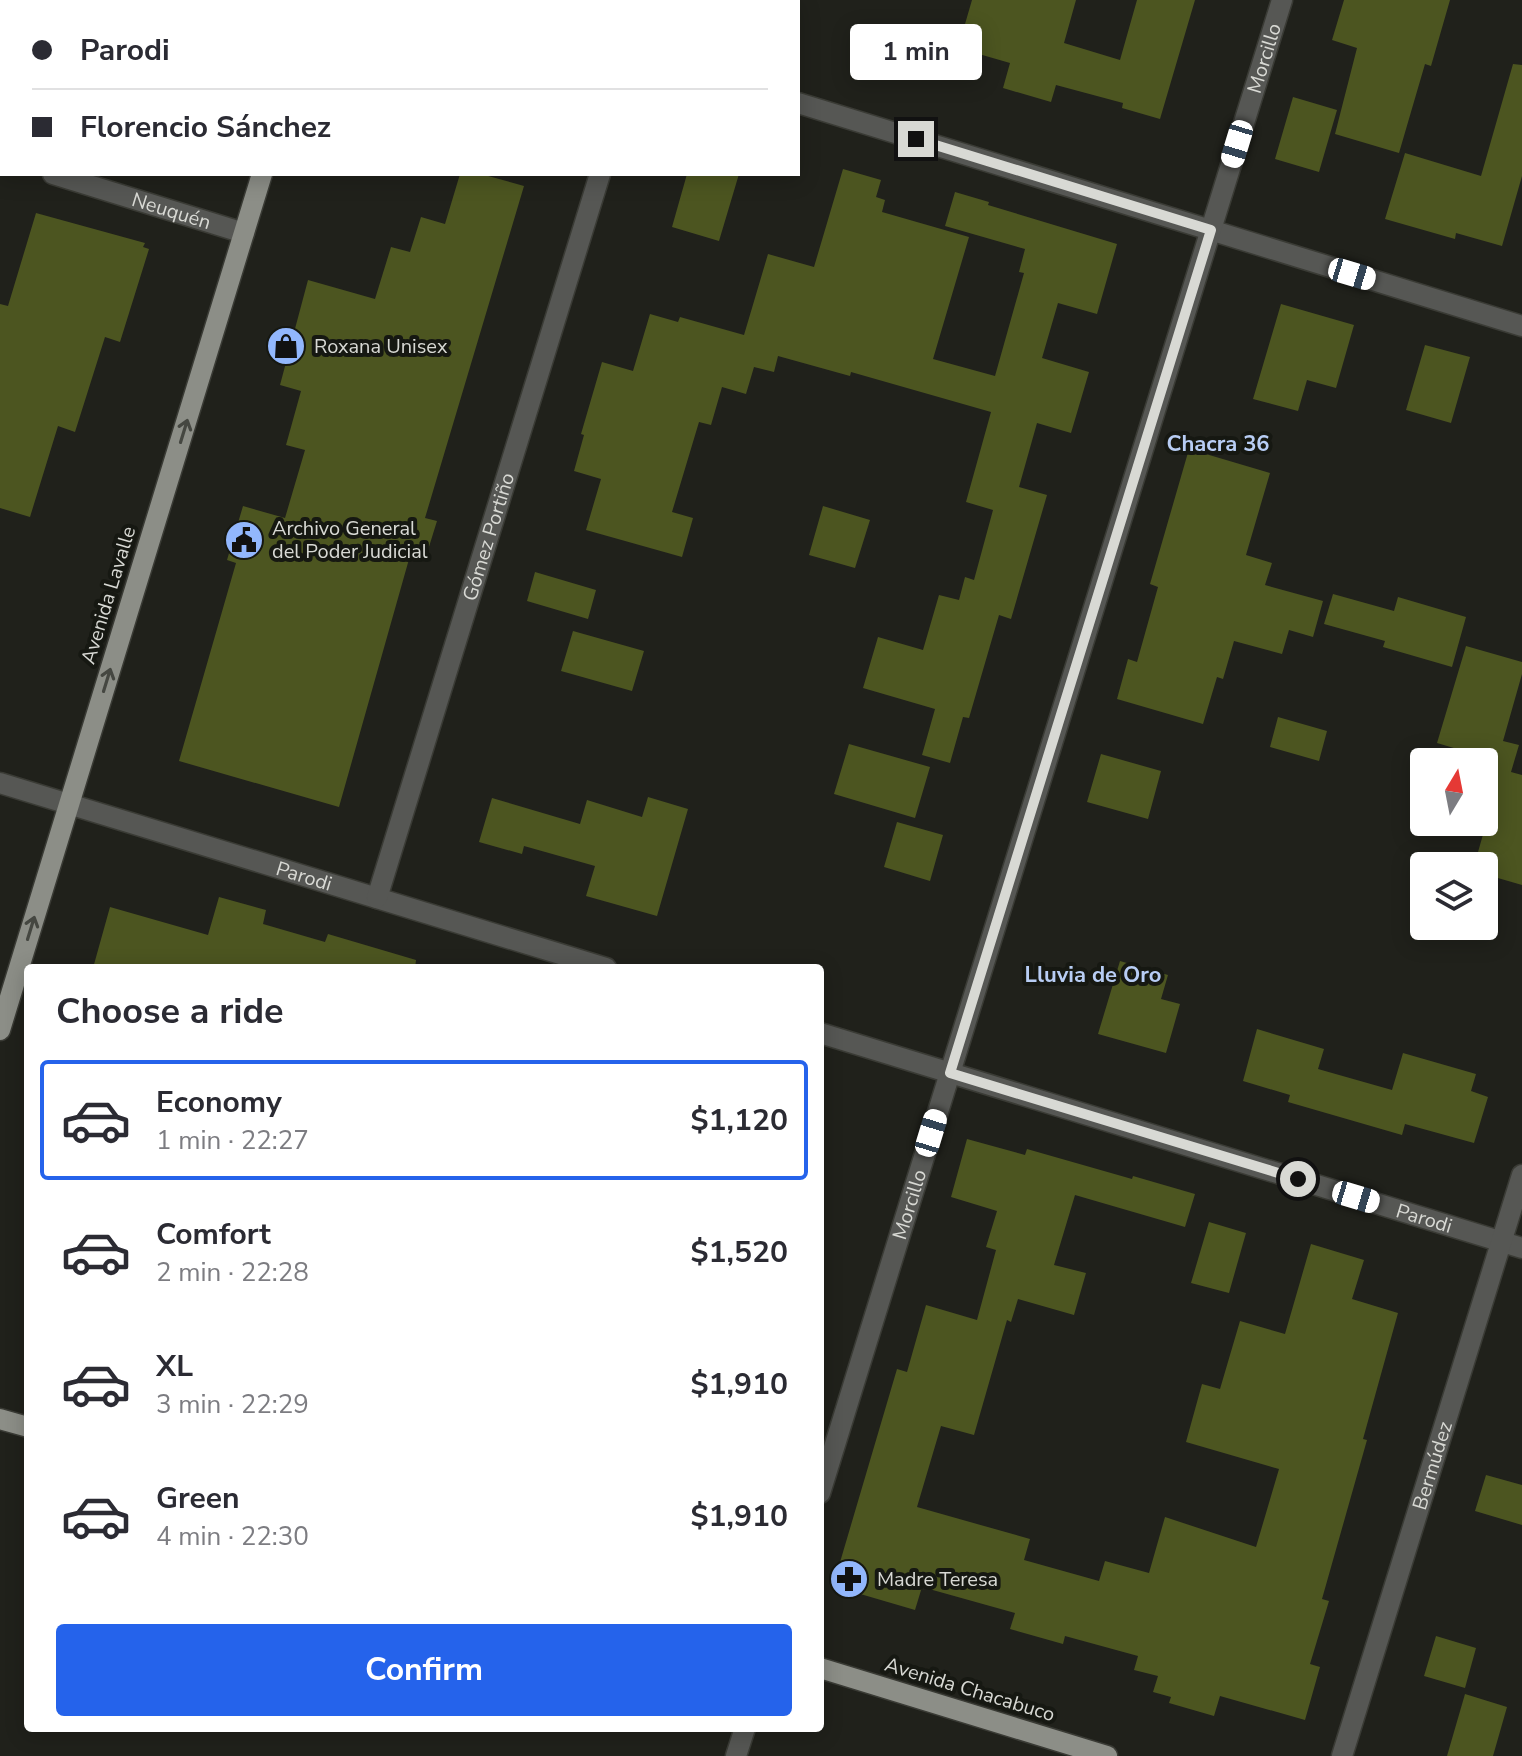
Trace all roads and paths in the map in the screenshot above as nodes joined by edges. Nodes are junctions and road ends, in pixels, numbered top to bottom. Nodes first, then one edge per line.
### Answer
1 (1282, 0) edge
2 (800, 104) edge
3 (59, 176) edge
4 (261, 176) edge
5 (599, 176) edge
6 (1211, 230) junction
7 (244, 233) junction
8 (1522, 326) edge
9 (0, 783) edge
10 (69, 804) junction
11 (377, 898) junction
12 (592, 964) edge
13 (0, 1030) edge
14 (824, 1034) edge
15 (950, 1073) junction
16 (1522, 1175) edge
17 (1502, 1242) junction
18 (1522, 1248) edge
19 (0, 1419) edge
20 (24, 1426) edge
21 (824, 1480) edge
22 (824, 1669) edge
23 (744, 1732) edge
24 (736, 1756) edge
25 (1107, 1756) edge
26 (1342, 1756) edge

1 - 6 street, Morcillo
2 - 6 street
3 - 7 street, Neuquén
4 - 7 main road, Avenida Lavalle
5 - 11 street, Gómez Portiño
6 - 8 street
6 - 15 street, Morcillo
10 -> 7 main road, Avenida Lavalle
9 - 10 street, Parodi
10 - 11 street, Parodi
13 -> 10 main road, Avenida Lavalle
11 - 12 street, Parodi
14 - 15 street, Parodi
15 - 17 street, Parodi
15 - 21 street, Morcillo
16 - 17 street, Bermúdez
17 - 18 street, Parodi
17 - 26 street, Bermúdez
19 - 20 main road
22 - 25 main road, Avenida Chacabuco
23 - 24 street

